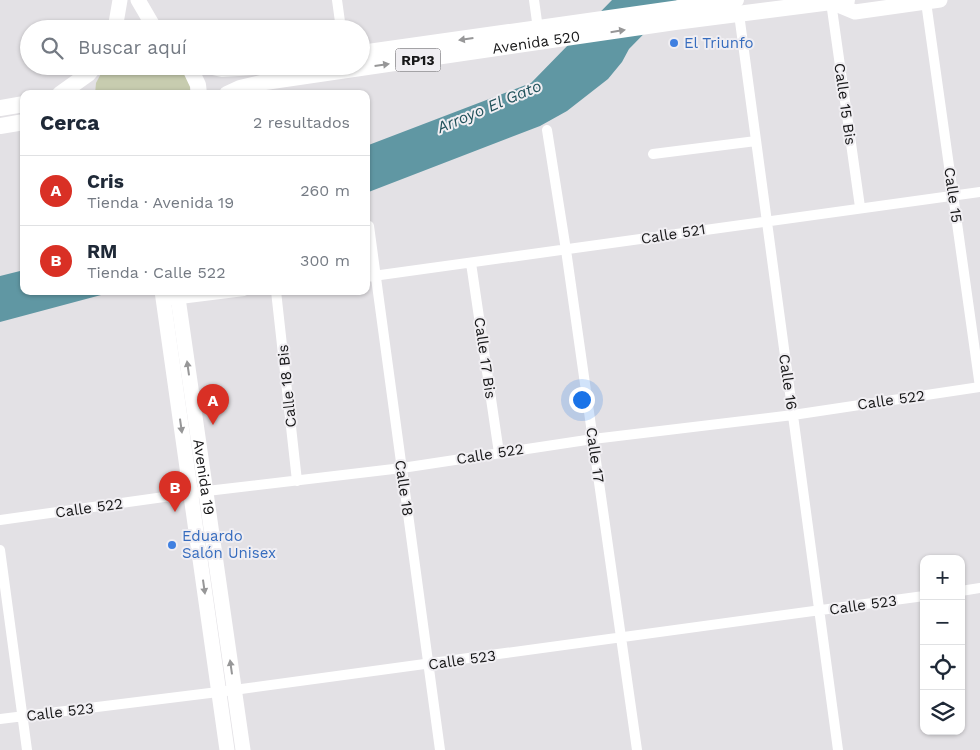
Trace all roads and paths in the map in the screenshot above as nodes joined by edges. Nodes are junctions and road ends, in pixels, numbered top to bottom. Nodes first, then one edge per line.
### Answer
1 (120, 0) edge
2 (138, 0) edge
3 (337, 0) edge
4 (534, 0) edge
5 (838, 1) edge
6 (933, 1) edge
7 (737, 7) edge
8 (674, 15) junction
9 (117, 20) edge
10 (150, 20) edge
11 (340, 20) edge
12 (538, 29) junction
13 (370, 52) edge
14 (370, 67) edge
15 (85, 75) edge
16 (91, 75) edge
17 (193, 75) edge
18 (314, 75) edge
19 (65, 90) edge
20 (87, 90) edge
21 (199, 90) edge
22 (236, 90) edge
23 (20, 105) edge
24 (0, 108) edge
25 (20, 123) edge
26 (0, 126) edge
27 (546, 130) dead end
28 (756, 141) junction
29 (653, 154) dead end
30 (980, 192) edge
31 (953, 195) junction
32 (860, 206) junction
33 (766, 220) junction
34 (566, 250) junction
35 (370, 251) edge
36 (471, 263) junction
37 (371, 276) edge
38 (185, 295) edge
39 (276, 295) edge
40 (170, 296) edge
41 (980, 387) edge
42 (793, 415) junction
43 (593, 439) junction
44 (498, 453) junction
45 (402, 468) junction
46 (297, 481) junction
47 (207, 491) junction
48 (190, 494) junction
49 (0, 520) edge
50 (0, 550) edge
51 (980, 588) edge
52 (965, 590) edge
53 (920, 597) edge
54 (819, 611) junction
55 (622, 637) junction
56 (428, 664) junction
57 (227, 691) junction
58 (22, 716) junction
59 (0, 719) edge
60 (27, 750) edge
61 (227, 750) edge
62 (243, 750) edge
63 (440, 750) edge
64 (637, 750) edge
65 (838, 750) edge

1 - 9 main road
2 - 10 main road
3 - 11 street
4 - 12 street
5 - 6 main road
5 - 7 main road, Avenida 520 / RP13
5 - 32 street, Calle 15 Bis
6 - 31 street, Calle 15
7 - 8 main road, Avenida 520 / RP13
7 - 28 street, Calle 16
8 - 12 main road, Avenida 520 / RP13
14 -> 8 main road, Avenida 520 / RP13
12 -> 13 main road, Avenida 520 / RP13
15 - 19 main road
16 - 20 main road
17 - 21 main road
22 -> 18 main road, Avenida 520 / RP13
23 - 24 main road
25 - 26 main road
27 - 34 street, Calle 17
28 - 29 street
28 - 33 street, Calle 16
30 - 31 street, Calle 521
31 - 32 street, Calle 521
31 - 41 street, Calle 15
32 - 33 street, Calle 521
33 - 34 street, Calle 521
33 - 42 street, Calle 16
34 - 36 street, Calle 521
34 - 43 street, Calle 17
35 - 37 street, Calle 18
36 - 37 street, Calle 521
36 - 44 street, Calle 17 Bis
37 - 45 street, Calle 18
38 - 40 street
39 - 46 street, Calle 18 Bis
47 -> 40 main road, Avenida 19
40 -> 48 main road, Avenida 19
41 - 42 street, Calle 522
42 - 43 street, Calle 522
42 - 54 street, Calle 16
43 - 44 street, Calle 522
43 - 55 street, Calle 17
44 - 45 street, Calle 522
45 - 46 street, Calle 522
45 - 56 street, Calle 18
46 - 47 street, Calle 522
47 - 48 street, Calle 522
57 -> 47 main road, Avenida 19
48 - 49 street, Calle 522
48 -> 57 main road, Avenida 19
50 - 58 street
51 - 52 street
53 - 54 street, Calle 523
54 - 55 street, Calle 523
54 - 65 street, Calle 16
55 - 56 street, Calle 523
55 - 64 street, Calle 17
56 - 57 street, Calle 523
56 - 63 street, Calle 18
57 - 58 street, Calle 523
57 - 61 main road, Avenida 19
57 - 62 main road, Avenida 19
58 - 59 street, Calle 523
58 - 60 street

